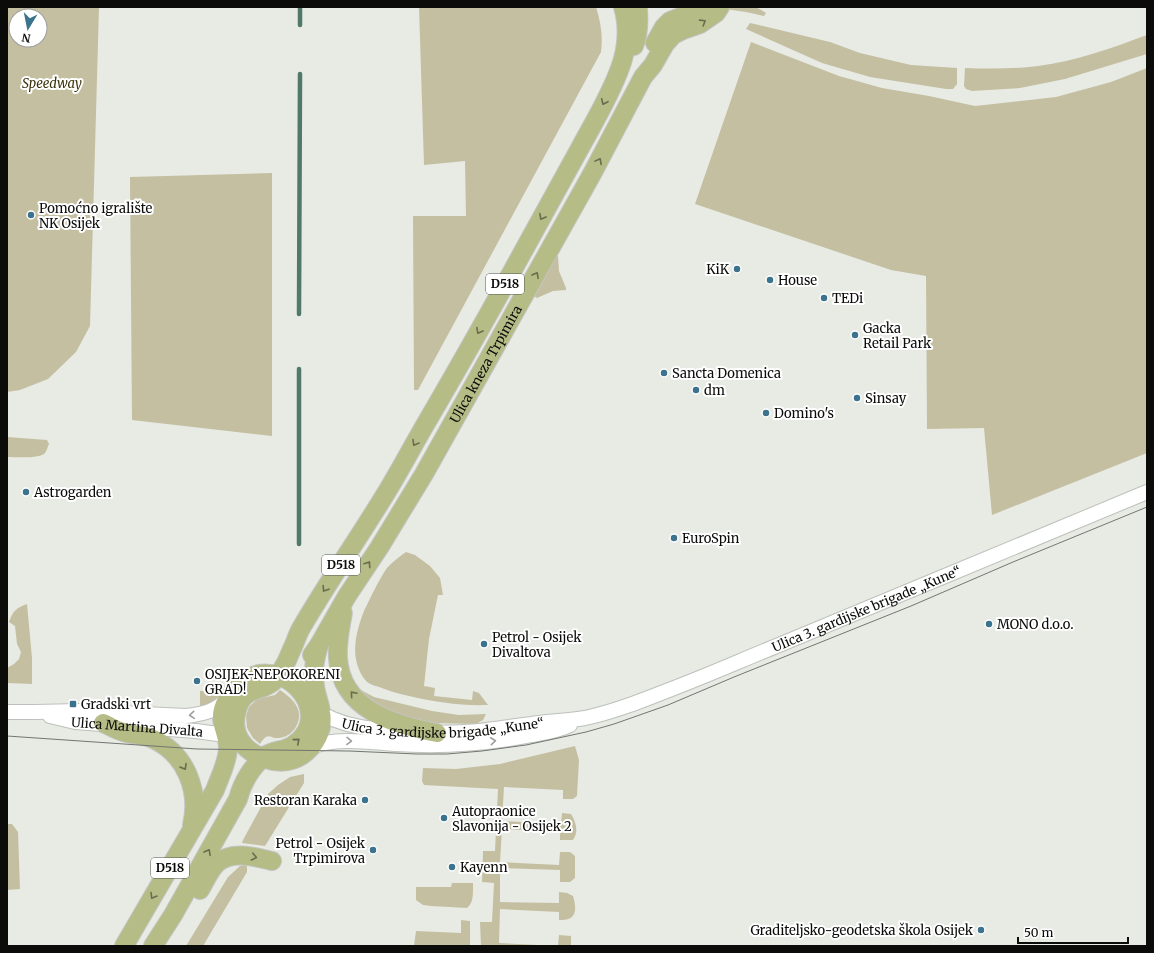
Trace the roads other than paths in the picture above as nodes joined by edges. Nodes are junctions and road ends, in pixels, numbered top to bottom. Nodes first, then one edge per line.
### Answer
1 (701, 7) edge
2 (720, 7) edge
3 (633, 8) edge
4 (664, 27) junction
5 (683, 30) junction
6 (643, 76) junction
7 (1147, 492) edge
8 (347, 596) junction
9 (298, 633) junction
10 (319, 645) junction
11 (260, 674) junction
12 (278, 676) junction
13 (227, 700) junction
14 (311, 704) junction
15 (7, 712) edge
16 (34, 712) junction
17 (583, 718) junction
18 (103, 724) junction
19 (437, 733) junction
20 (232, 738) junction
21 (311, 748) junction
22 (262, 758) junction
23 (280, 762) junction
24 (238, 799) junction
25 (189, 835) junction
26 (272, 861) dead end
27 (173, 915) junction
28 (124, 946) edge
29 (153, 946) edge

1 - 4 main road
5 -> 2 main road, D518
3 - 4 main road, D518
3 -> 9 main road, Ulica kneza Trpimira / D518
4 - 5 main road, D518
4 - 6 main road, D518
5 - 6 main road, D518
8 -> 6 main road, Ulica kneza Trpimira / D518
7 - 17 street, Ulica 3. gardijske brigade „Kune“
8 - 10 main road, Ulica kneza Trpimira / D518
19 -> 8 main road
9 - 11 main road, Ulica kneza Trpimira / D518
9 - 12 main road, Ulica kneza Trpimira / D518
10 - 14 main road, Ulica kneza Trpimira / D518
10 - 14 main road, Ulica kneza Trpimira / D518
11 - 12 main road
11 - 13 main road, D518
12 - 14 main road
12 - 20 main road, D518
13 -> 16 street, Ulica Martina Divalta
13 - 20 main road, D518
14 - 19 street, Ulica 3. gardijske brigade „Kune“
14 - 21 main road, D518
22 -> 14 main road, D518
15 - 16 street, Ulica Martina Divalta
16 - 18 street, Ulica Martina Divalta
17 - 19 street, Ulica 3. gardijske brigade „Kune“
21 -> 17 street, Ulica 3. gardijske brigade „Kune“
18 - 20 street, Ulica Martina Divalta
18 -> 25 main road
20 - 22 main road, D518
20 - 25 main road, D518
21 - 23 main road, D518
22 - 23 main road, D518
22 - 24 main road, D518
23 - 24 main road, D518
27 -> 24 main road, D518
25 -> 28 main road, D518
27 -> 26 main road
27 - 29 main road, D518

